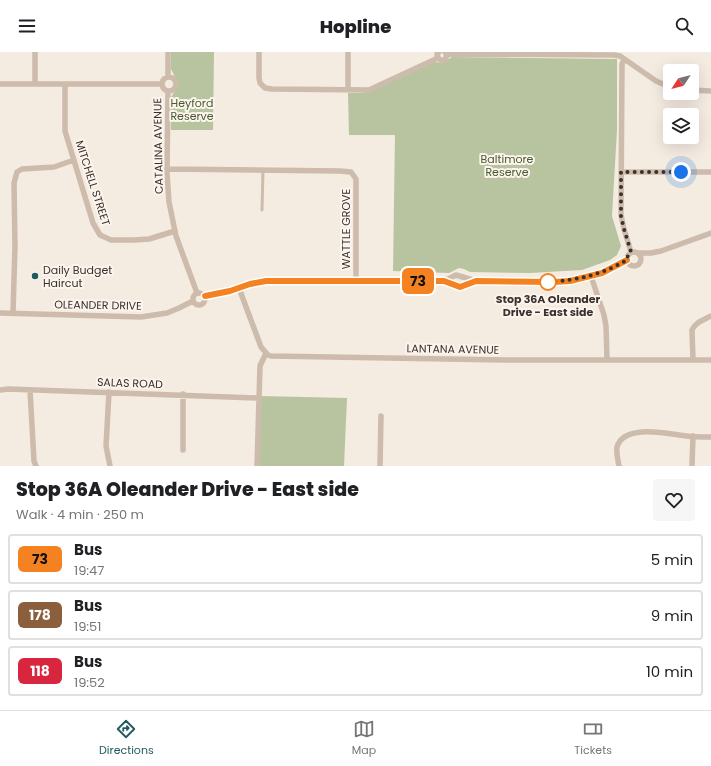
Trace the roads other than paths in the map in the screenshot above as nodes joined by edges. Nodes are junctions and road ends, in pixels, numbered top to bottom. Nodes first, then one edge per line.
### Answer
1 (35, 52) edge
2 (168, 52) edge
3 (259, 52) edge
4 (348, 52) edge
5 (446, 53) edge
6 (530, 53) edge
7 (438, 55) edge
8 (624, 60) junction
9 (168, 77) junction
10 (0, 84) edge
11 (35, 84) junction
12 (65, 84) junction
13 (161, 84) junction
14 (663, 84) edge
15 (348, 90) junction
16 (699, 90) edge
17 (168, 91) junction
18 (711, 91) edge
19 (74, 160) junction
20 (167, 169) junction
21 (263, 170) junction
22 (621, 172) junction
23 (711, 172) edge
24 (262, 210) dead end
25 (175, 231) junction
26 (711, 233) edge
27 (631, 252) junction
28 (638, 253) junction
29 (651, 253) junction
30 (627, 260) junction
31 (641, 260) junction
32 (591, 276) junction
33 (356, 281) junction
34 (444, 281) junction
35 (476, 281) junction
36 (239, 288) junction
37 (197, 293) junction
38 (205, 296) junction
39 (193, 301) junction
40 (0, 313) edge
41 (13, 313) junction
42 (711, 316) edge
43 (266, 353) junction
44 (607, 360) junction
45 (693, 360) junction
46 (711, 360) edge
47 (0, 390) edge
48 (30, 390) junction
49 (109, 392) junction
50 (183, 394) junction
51 (258, 398) junction
52 (380, 416) dead end
53 (693, 436) junction
54 (711, 438) edge
55 (183, 450) dead end
56 (36, 466) edge
57 (110, 466) edge
58 (257, 466) edge
59 (380, 466) edge
60 (619, 466) edge
61 (692, 466) edge

1 - 11 street
2 - 9 street
3 - 15 street
4 - 15 street
5 - 6 street
5 - 7 street
6 - 8 street
7 - 15 street
8 - 14 street
8 - 22 street
9 - 13 street
9 - 17 street
10 - 11 street
11 - 12 street
12 - 13 street
12 - 19 street, MITCHELL STREET
13 - 17 street
16 - 18 street
17 - 20 street, CATALINA AVENUE
19 - 25 street, MITCHELL STREET
19 - 41 street
20 - 21 street, WATTLE GROVE
20 - 25 street, CATALINA AVENUE
21 - 24 lane
21 - 33 street, WATTLE GROVE
22 - 23 street
22 - 27 street
25 - 37 street, CATALINA AVENUE
26 - 29 street
27 - 28 street
27 - 30 street
28 - 29 street
28 - 31 street
29 - 31 street
30 - 31 street
30 - 32 street
32 - 35 street
32 - 44 street
33 - 34 street
33 - 36 street
34 - 35 street
34 - 35 street
36 - 38 street
36 - 43 street
37 - 38 street
37 - 39 street
38 - 39 street
39 - 41 street, OLEANDER DRIVE
40 - 41 street, OLEANDER DRIVE
42 - 45 street
43 - 44 street, LANTANA AVENUE
43 - 51 street
44 - 45 street, LANTANA AVENUE
45 - 46 street, LANTANA AVENUE
47 - 48 street, SALAS ROAD
48 - 49 street, SALAS ROAD
48 - 56 street
49 - 50 street, SALAS ROAD
49 - 57 street
50 - 51 street, SALAS ROAD
50 - 55 street
51 - 58 street
52 - 59 street
53 - 54 street
53 - 60 street
53 - 61 street

